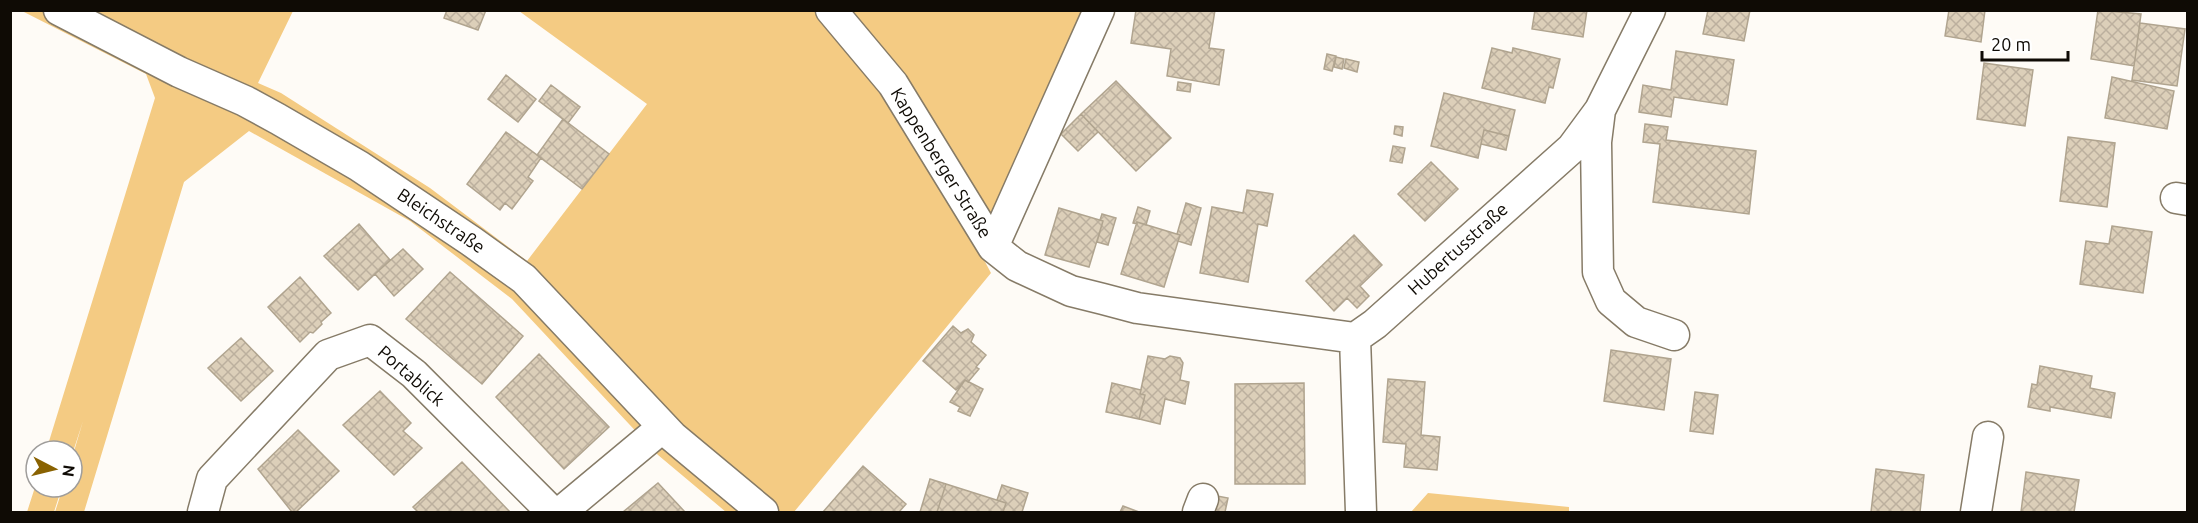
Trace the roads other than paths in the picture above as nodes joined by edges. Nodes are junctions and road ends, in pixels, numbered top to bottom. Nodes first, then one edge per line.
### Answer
1 (59, 10) edge
2 (831, 10) edge
3 (1099, 10) edge
4 (1650, 10) edge
5 (1600, 110) junction
6 (993, 247) junction
7 (1674, 335) dead end
8 (1355, 338) junction
9 (663, 427) junction
10 (1988, 437) dead end
11 (203, 513) edge
12 (552, 513) edge
13 (561, 513) edge
14 (763, 513) edge
15 (1361, 513) edge
16 (1976, 513) edge

1 - 9 street, Bleichstraße
2 - 6 street, Kappenberger Straße
3 - 6 street
4 - 5 street, Hubertusstraße
5 - 7 street
5 - 8 street, Hubertusstraße
6 - 8 street, Kappenberger Straße
8 - 15 street
9 - 13 street
9 - 14 street, Bleichstraße
10 - 16 street
11 - 12 street, Portablick

